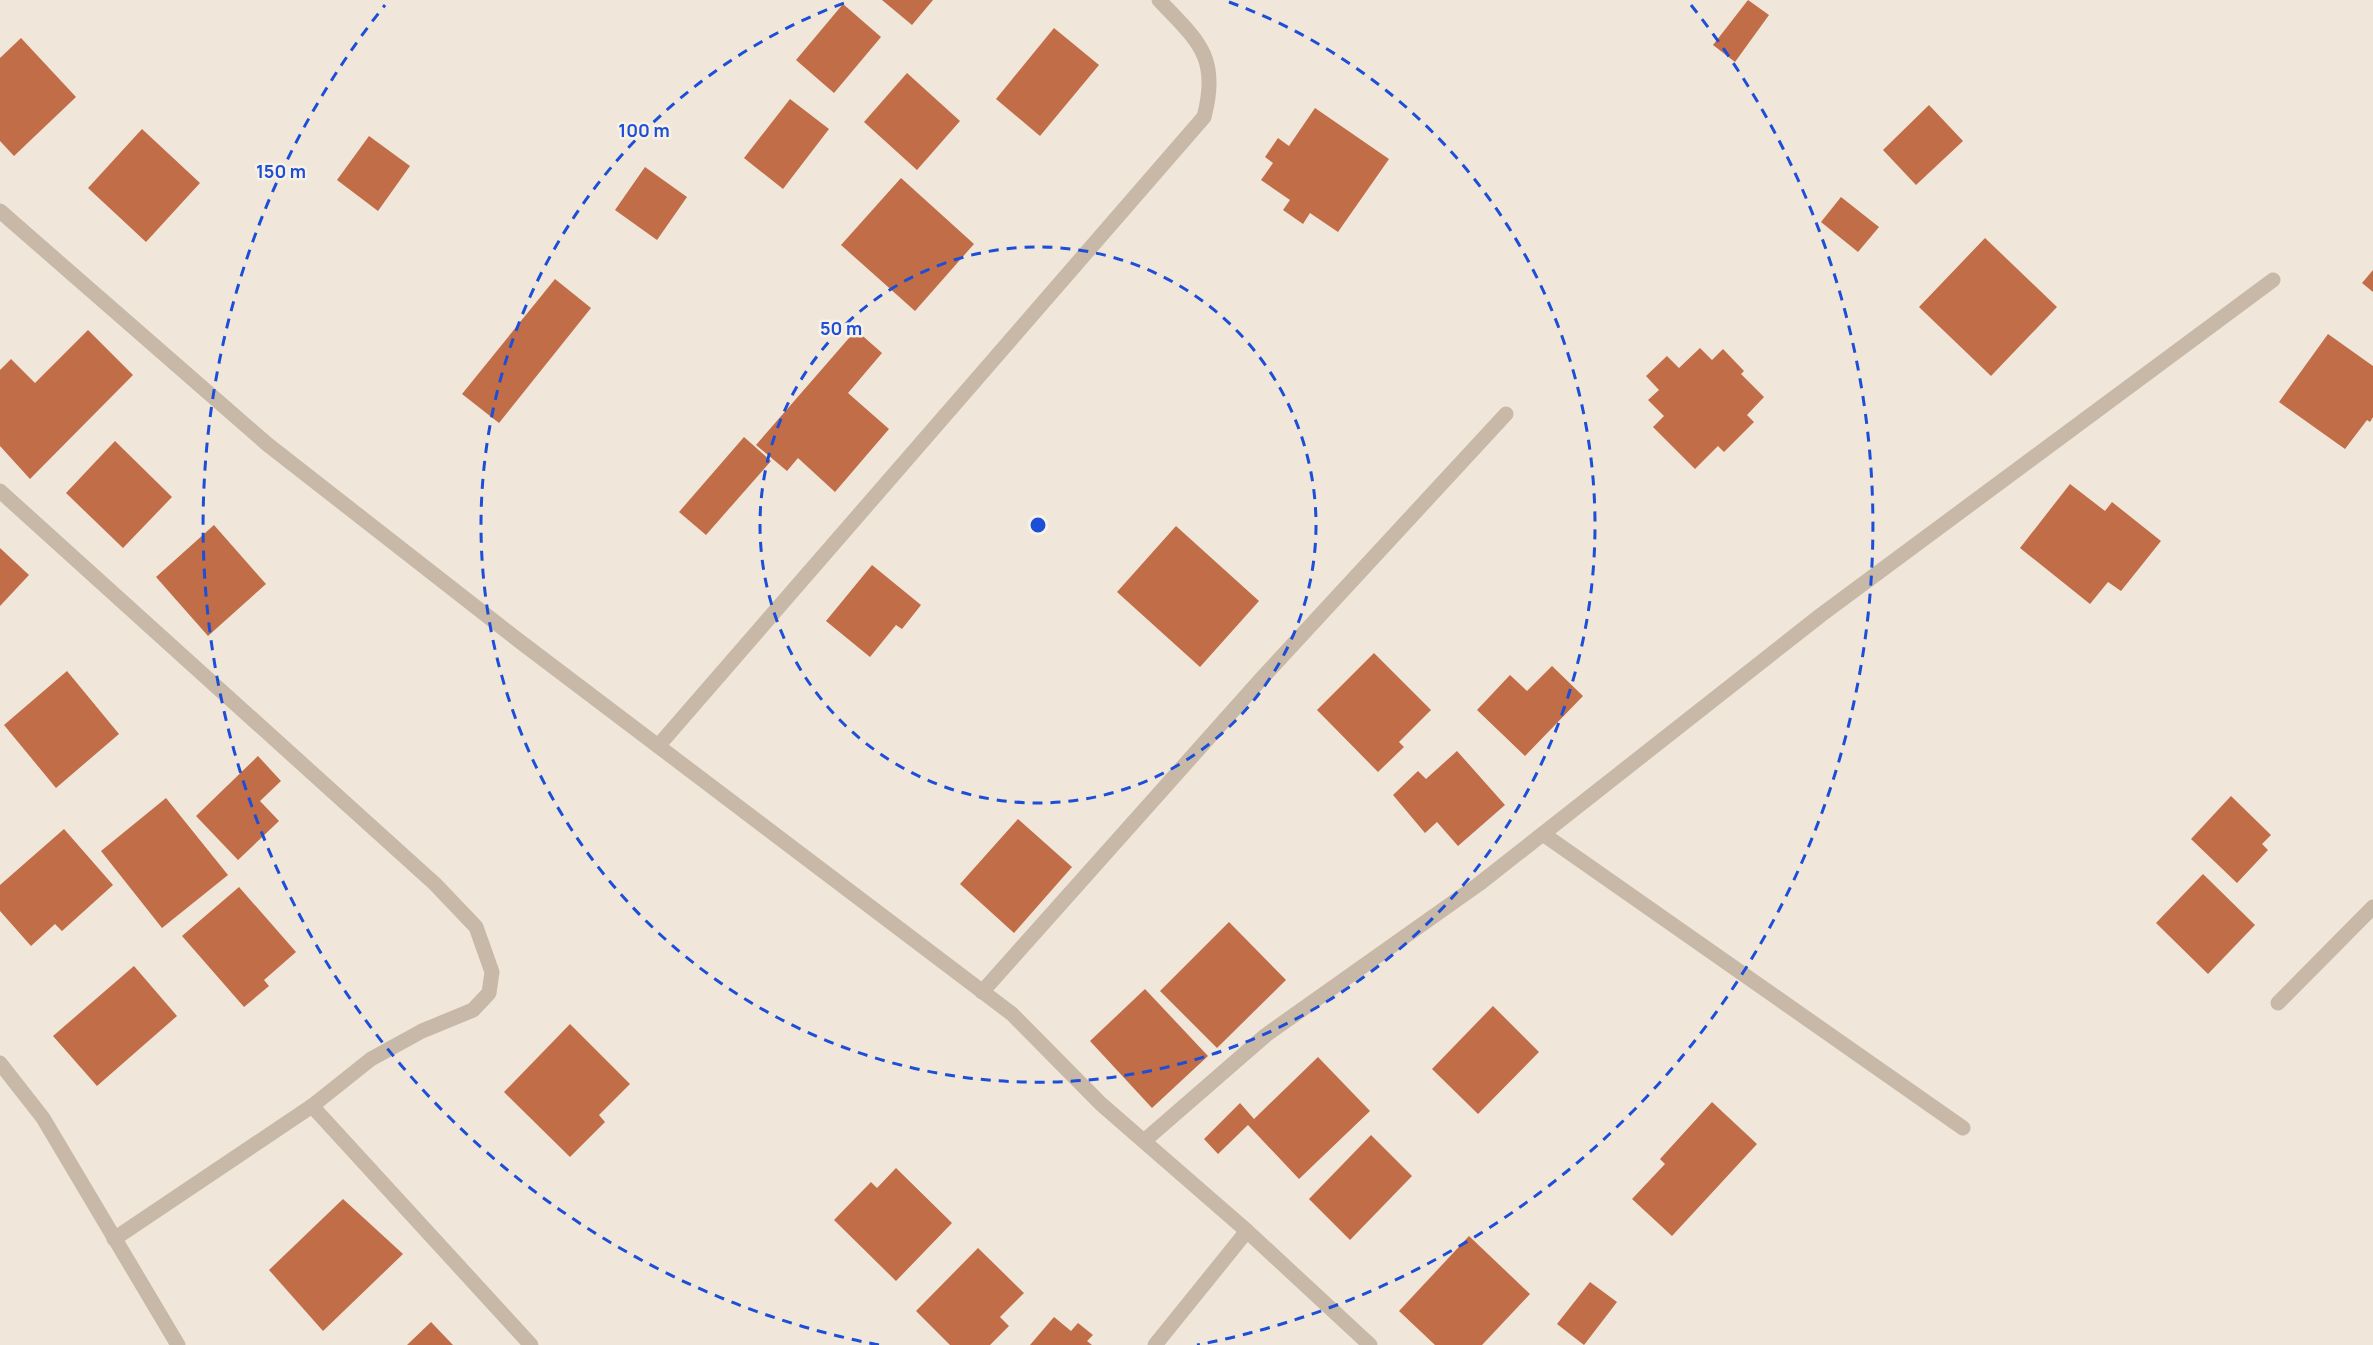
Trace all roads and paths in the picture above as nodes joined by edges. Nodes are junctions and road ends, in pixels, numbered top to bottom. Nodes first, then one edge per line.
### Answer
1 (1159, 0) edge
2 (3, 221) edge
3 (2273, 280) dead end
4 (1506, 414) dead end
5 (0, 491) edge
6 (659, 745) junction
7 (1543, 834) junction
8 (2373, 907) edge
9 (982, 992) junction
10 (2278, 1003) dead end
11 (0, 1063) edge
12 (312, 1106) junction
13 (1963, 1128) dead end
14 (1144, 1141) junction
15 (1247, 1231) junction
16 (114, 1239) junction
17 (178, 1345) edge
18 (531, 1345) edge
19 (1155, 1345) edge
20 (1370, 1345) edge

1 - 6 street
2 - 6 street
3 - 7 street
4 - 9 street
5 - 12 street
6 - 9 street
7 - 13 street
7 - 14 street
8 - 10 street
9 - 14 street
11 - 16 street
12 - 16 street
12 - 18 street
14 - 15 street
15 - 19 street
15 - 20 street
16 - 17 street

